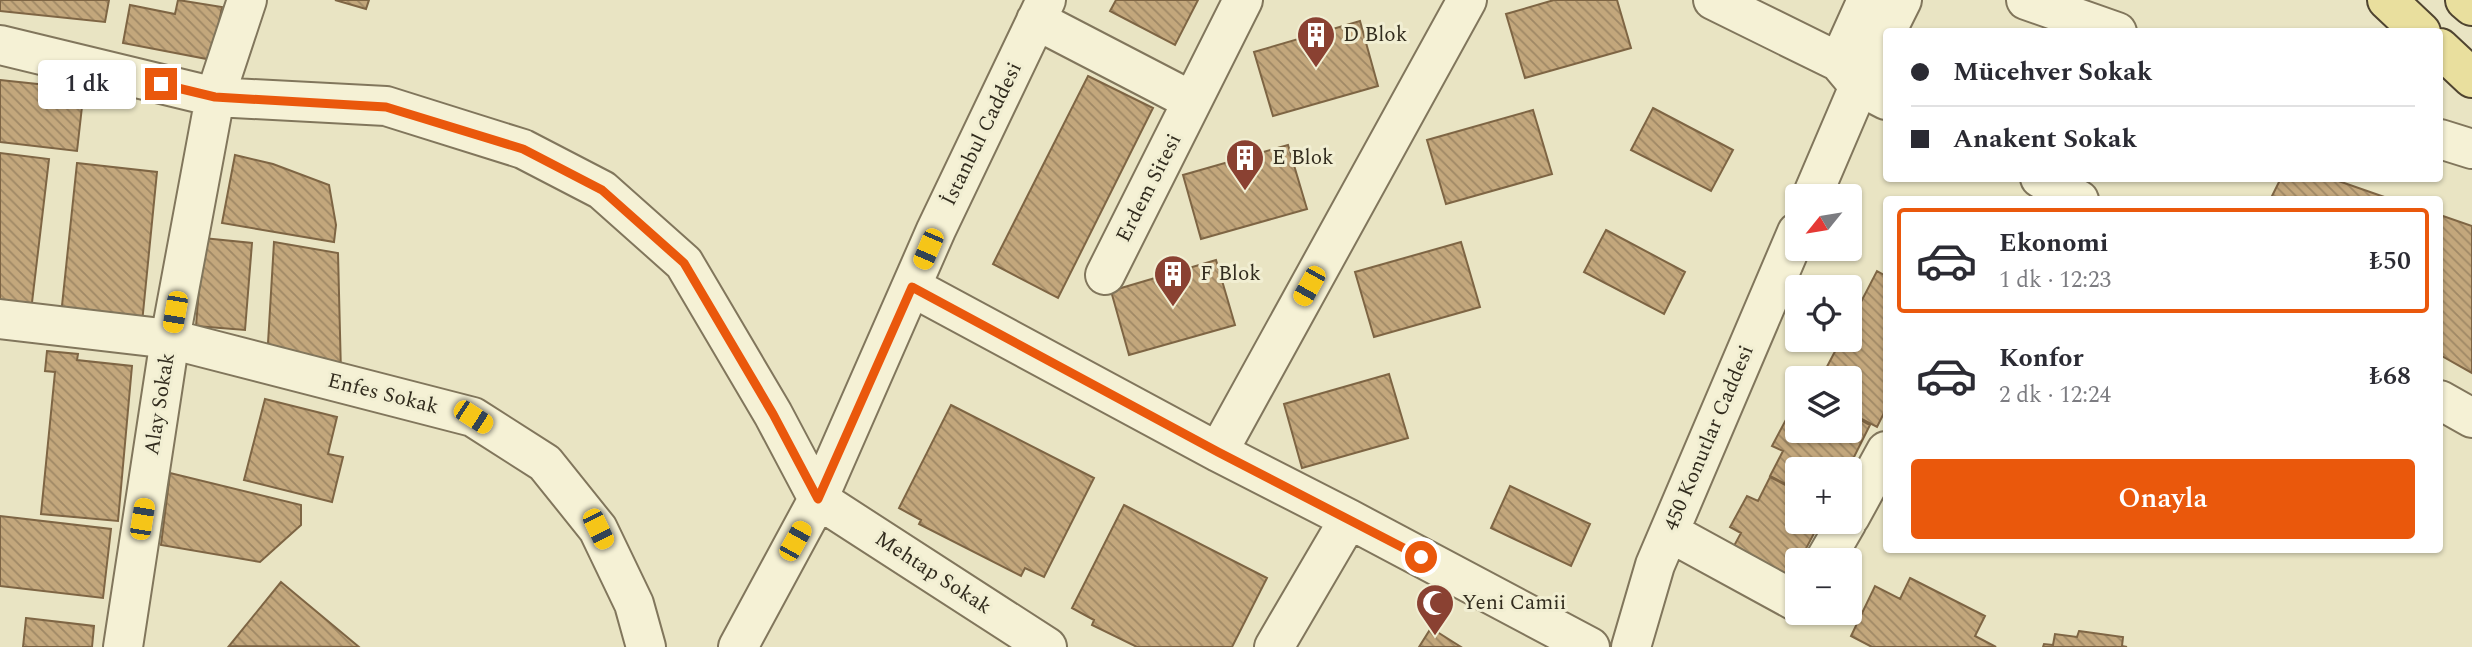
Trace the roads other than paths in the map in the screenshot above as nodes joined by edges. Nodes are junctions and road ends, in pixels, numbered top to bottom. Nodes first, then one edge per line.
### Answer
1 (247, 0) edge
2 (1243, 0) edge
3 (1467, 0) edge
4 (1713, 0) edge
5 (1867, 0) edge
6 (1902, 0) edge
7 (2026, 0) edge
8 (2386, 0) edge
9 (2465, 0) edge
10 (2472, 6) edge
11 (1041, 10) edge
12 (1888, 28) edge
13 (2106, 28) edge
14 (2417, 28) edge
15 (1883, 39) edge
16 (0, 46) edge
17 (2443, 51) edge
18 (2472, 78) edge
19 (1862, 82) edge
20 (215, 97) junction
21 (1192, 101) junction
22 (2443, 140) edge
23 (2472, 149) edge
24 (2047, 182) edge
25 (1817, 184) edge
26 (2072, 196) edge
27 (1785, 260) edge
28 (1105, 275) dead end
29 (912, 287) junction
30 (0, 319) edge
31 (170, 339) junction
32 (2443, 402) edge
33 (2472, 418) edge
34 (1218, 452) junction
35 (1883, 456) edge
36 (1862, 495) edge
37 (818, 499) junction
38 (1349, 519) junction
39 (1669, 532) junction
40 (1785, 595) edge
41 (123, 647) edge
42 (646, 647) edge
43 (738, 647) edge
44 (1047, 647) edge
45 (1274, 647) edge
46 (1590, 647) edge
47 (1631, 647) edge

1 - 20 street, Alay Sokak
2 - 21 street, Erdem Sitesi
3 - 34 street
4 - 19 street
5 - 19 street
6 - 12 street
7 - 13 street
8 - 14 main road
9 - 10 main road
11 - 21 street
11 - 29 street, İstanbul Caddesi
15 - 19 street
16 - 20 street
17 - 18 main road
19 - 25 street
20 - 31 street, Alay Sokak
20 - 37 street
21 - 28 street, Erdem Sitesi
22 - 23 street
24 - 26 street
27 - 39 street, 450 Konutlar Caddesi
29 - 34 street
29 - 37 street, İstanbul Caddesi
30 - 31 street, Enfes Sokak
31 - 41 street, Alay Sokak
31 - 42 street, Enfes Sokak
32 - 33 street
34 - 38 street
35 - 36 street
37 - 43 street, İstanbul Caddesi
37 - 44 street, Mehtap Sokak
38 - 45 street
38 - 46 street
39 - 40 street
39 - 47 street, 450 Konutlar Caddesi

